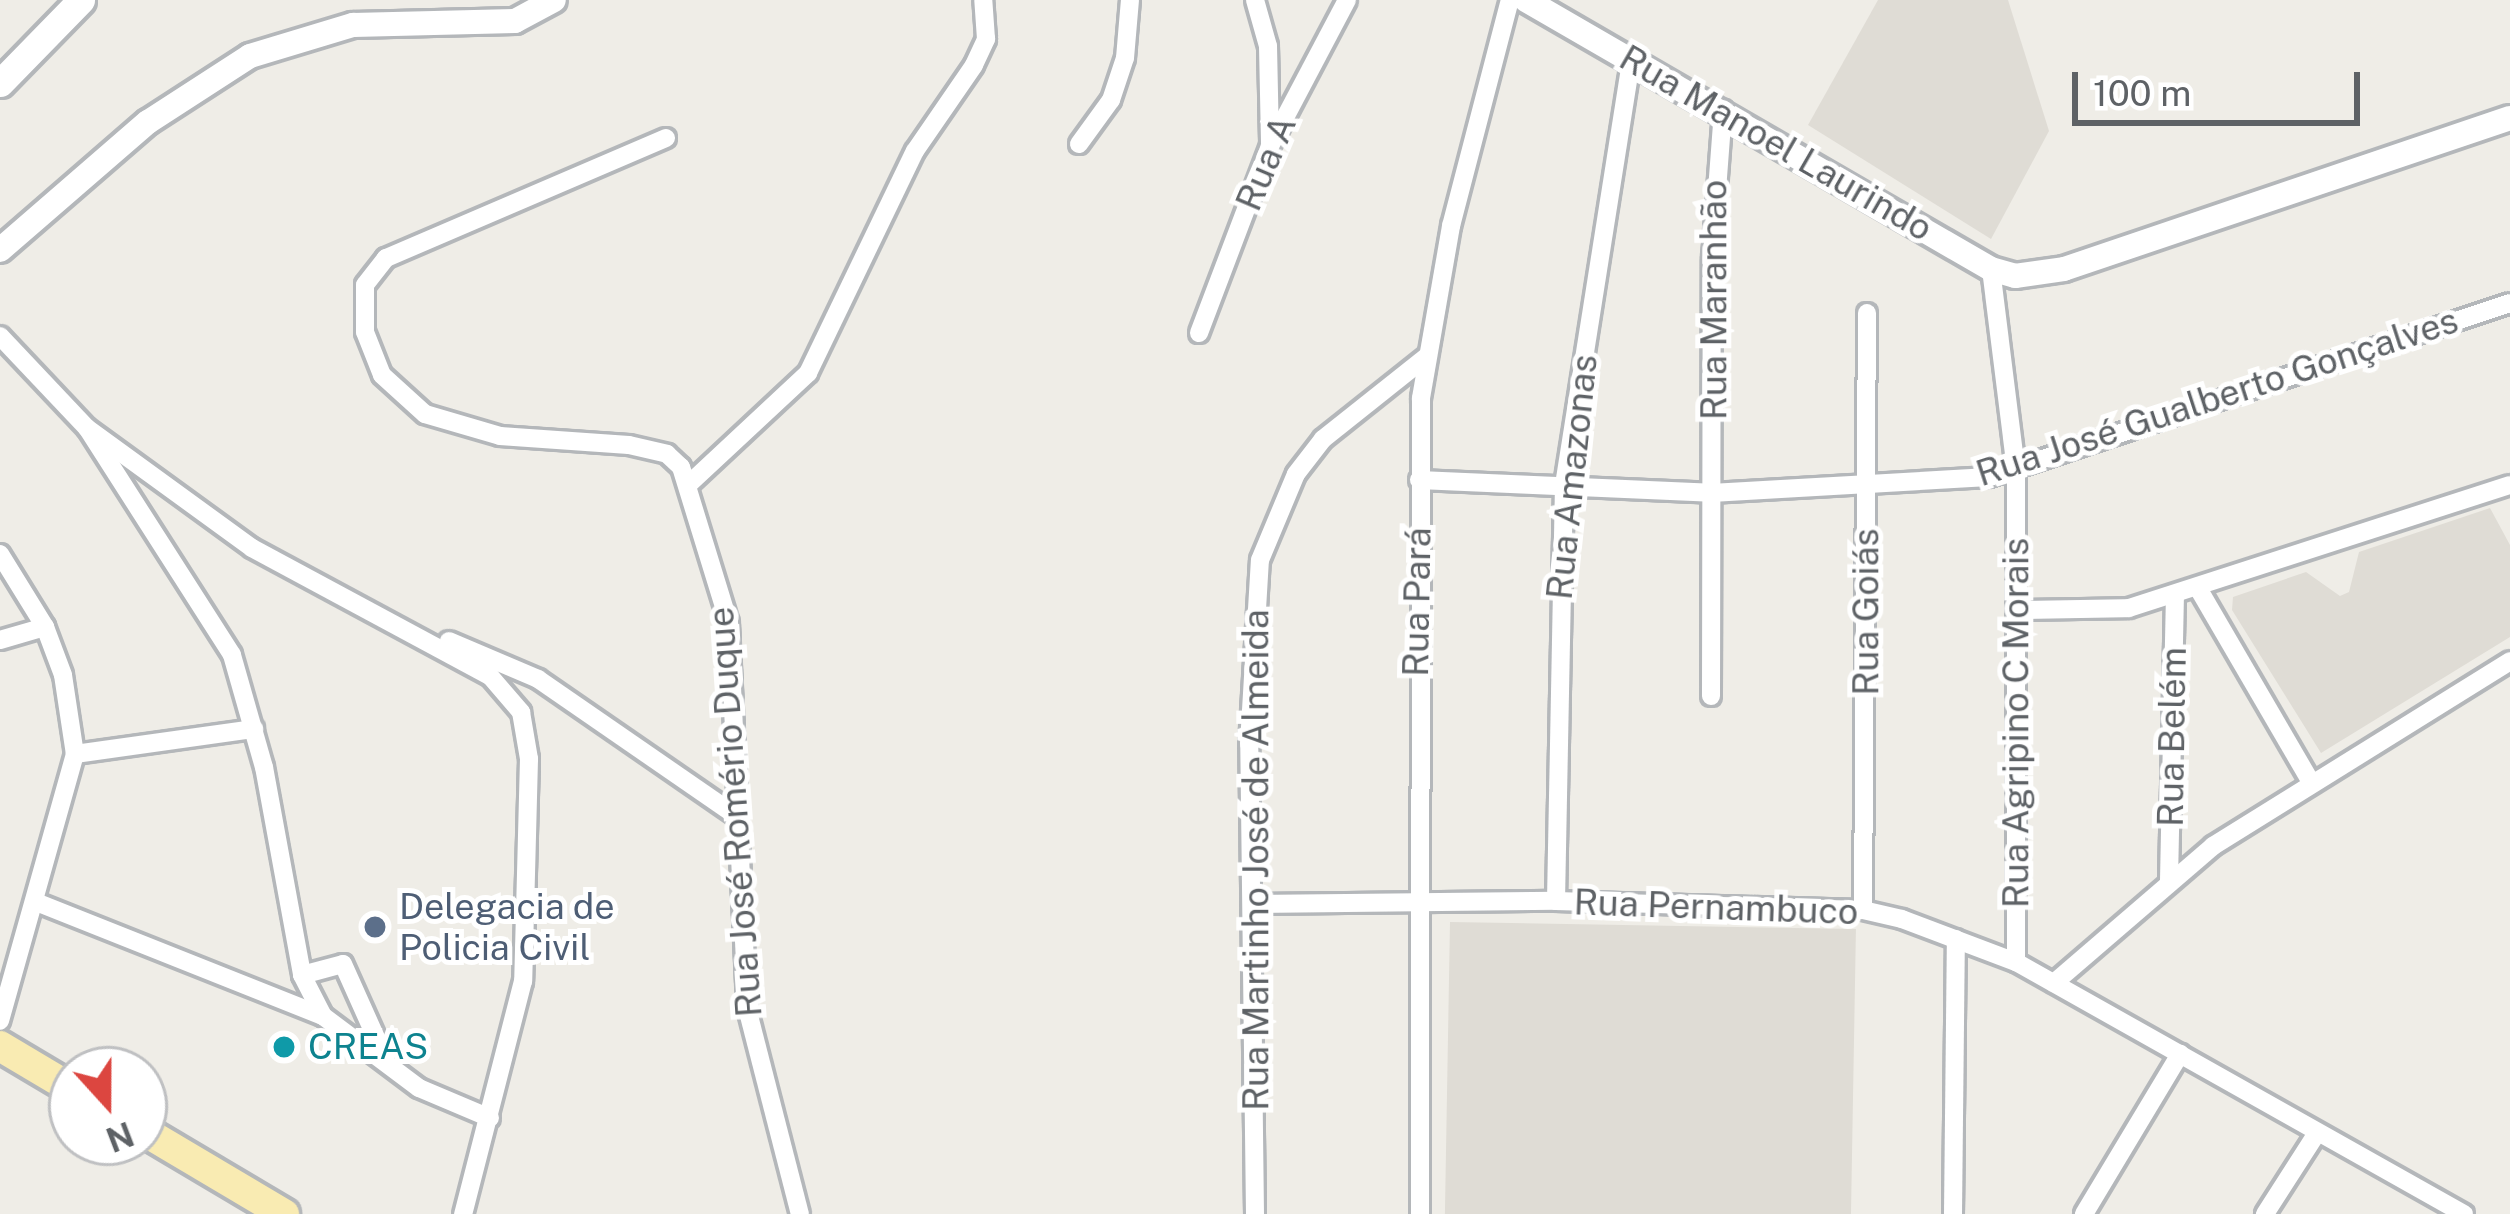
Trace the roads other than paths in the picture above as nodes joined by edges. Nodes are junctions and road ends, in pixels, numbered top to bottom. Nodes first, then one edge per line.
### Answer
1 (81, 0) edge
2 (554, 0) edge
3 (983, 0) edge
4 (1130, 0) edge
5 (1255, 0) edge
6 (1347, 0) edge
7 (1510, 0) edge
8 (1526, 0) edge
9 (1632, 58) junction
10 (0, 83) edge
11 (1723, 109) junction
12 (2510, 118) edge
13 (666, 138) dead end
14 (1079, 144) dead end
15 (1270, 146) junction
16 (0, 250) edge
17 (1991, 269) junction
18 (2510, 303) edge
19 (1867, 313) dead end
20 (1199, 333) dead end
21 (0, 337) edge
22 (1426, 357) junction
23 (87, 428) junction
24 (2016, 469) junction
25 (1418, 480) junction
26 (688, 484) junction
27 (1564, 484) junction
28 (1867, 484) junction
29 (2510, 485) edge
30 (1711, 493) junction
31 (0, 554) edge
32 (2198, 588) junction
33 (2175, 595) junction
34 (2018, 610) junction
35 (45, 627) junction
36 (411, 627) junction
37 (0, 640) edge
38 (2510, 662) edge
39 (1711, 696) dead end
40 (254, 730) junction
41 (75, 754) junction
42 (2311, 782) junction
43 (735, 815) junction
44 (2169, 880) junction
45 (1556, 901) junction
46 (36, 902) junction
47 (1421, 902) junction
48 (1253, 904) junction
49 (1863, 910) junction
50 (1956, 939) junction
51 (2016, 962) junction
52 (302, 975) junction
53 (2054, 983) junction
54 (323, 1016) junction
55 (0, 1022) edge
56 (0, 1046) edge
57 (2180, 1054) junction
58 (387, 1064) junction
59 (48, 1075) edge
60 (490, 1118) junction
61 (2317, 1132) junction
62 (168, 1145) edge
63 (284, 1214) edge
64 (463, 1214) edge
65 (800, 1214) edge
66 (1255, 1214) edge
67 (1420, 1214) edge
68 (1953, 1214) edge
69 (2084, 1214) edge
70 (2265, 1214) edge
71 (2464, 1214) edge

1 - 10 main road
2 - 16 street
3 - 26 street
4 - 14 street
5 - 15 street
6 - 15 street, Rua A
7 - 22 street, Rua Pará
8 - 9 street, Rua Manoel Laurindo
9 - 11 street, Rua Manoel Laurindo
9 - 27 street, Rua Amazonas
11 - 17 street, Rua Manoel Laurindo
11 - 30 street, Rua Maranhão
12 - 17 street, Rua Manoel Laurindo
13 - 26 street
15 - 20 street, Rua A
17 - 24 street, Rua Agripino C Morais
18 - 24 street, Rua José Gualberto Gonçalves
19 - 28 street, Rua Goiás
21 - 23 street
22 - 25 street, Rua Pará
22 - 48 street, Rua Martinho José de Almeida
23 - 36 street
23 - 40 street
24 - 28 street, Rua José Gualberto Gonçalves
24 - 34 street, Rua Agripino C Morais
25 - 27 street, Rua José Gualberto Gonçalves
25 - 47 street, Rua Pará
26 - 43 street, Rua José Romério Duque
27 - 30 street, Rua José Gualberto Gonçalves
27 - 45 street, Rua Amazonas
28 - 30 street, Rua José Gualberto Gonçalves
28 - 49 street, Rua Goiás
29 - 32 street
30 - 39 street, Rua Maranhão
31 - 35 street
32 - 33 street
32 - 42 street
33 - 34 street
33 - 44 street, Rua Belém
34 - 51 street, Rua Agripino C Morais
35 - 37 street
35 - 41 street
36 - 43 street
36 - 60 street
38 - 42 street
40 - 41 street
40 - 52 street
41 - 46 street
42 - 44 street
43 - 65 street, Rua José Romério Duque
44 - 53 street
45 - 47 street, Rua Pernambuco
45 - 49 street, Rua Pernambuco
46 - 54 street
46 - 55 street
47 - 48 street, Rua Pernambuco
47 - 67 street, Rua Pará
48 - 66 street, Rua Martinho José de Almeida
49 - 50 street, Rua Pernambuco
50 - 51 street, Rua Pernambuco
50 - 68 street
51 - 53 street, Rua Pernambuco
52 - 54 street
52 - 58 street
53 - 57 street, Rua Pernambuco
54 - 58 street
56 - 59 main road
57 - 61 street, Rua Pernambuco
57 - 69 street
58 - 60 street
60 - 64 street
61 - 70 street
61 - 71 street, Rua Pernambuco
62 - 63 main road

